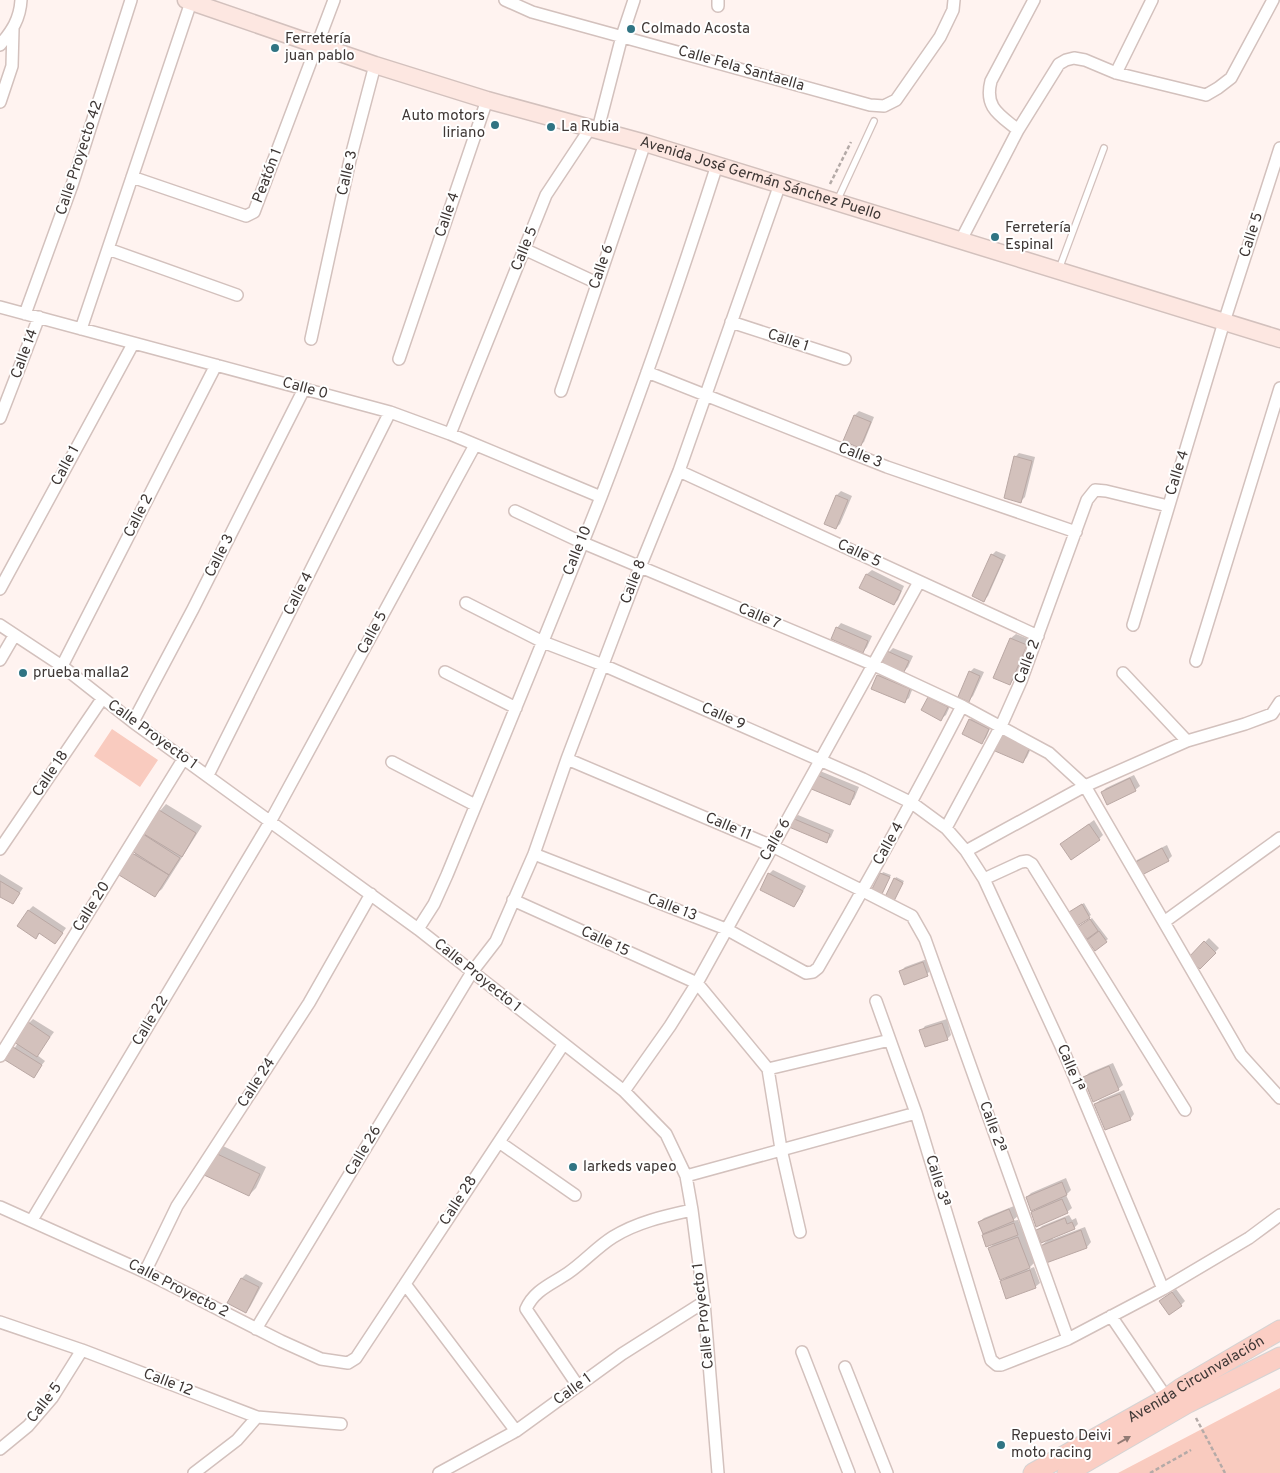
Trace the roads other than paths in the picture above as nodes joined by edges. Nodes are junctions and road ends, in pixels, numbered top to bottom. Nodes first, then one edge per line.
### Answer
1 (20, 0) edge
2 (131, 0) edge
3 (334, 0) edge
4 (505, 0) edge
5 (535, 0) edge
6 (634, 0) edge
7 (954, 0) edge
8 (1034, 0) edge
9 (1152, 0) edge
10 (1273, 0) edge
11 (189, 1) edge
12 (532, 12) junction
13 (13, 29) junction
14 (622, 36) junction
15 (0, 45) edge
16 (317, 46) junction
17 (375, 65) junction
18 (1116, 73) junction
19 (488, 100) junction
20 (0, 102) edge
21 (874, 121) dead end
22 (594, 128) junction
23 (1018, 130) junction
24 (645, 143) junction
25 (1104, 148) dead end
26 (1280, 148) edge
27 (717, 165) junction
28 (132, 178) junction
29 (780, 184) junction
30 (830, 199) junction
31 (961, 240) junction
32 (108, 249) junction
33 (524, 249) junction
34 (1058, 271) junction
35 (596, 283) junction
36 (237, 295) dead end
37 (0, 307) edge
38 (25, 314) junction
39 (39, 317) junction
40 (732, 322) junction
41 (1224, 322) junction
42 (81, 329) junction
43 (311, 339) dead end
44 (1280, 339) edge
45 (133, 344) junction
46 (399, 359) dead end
47 (845, 359) dead end
48 (216, 366) junction
49 (647, 372) junction
50 (1280, 388) edge
51 (304, 389) junction
52 (561, 391) dead end
53 (706, 396) junction
54 (390, 412) junction
55 (0, 418) edge
56 (450, 434) junction
57 (475, 445) junction
58 (679, 471) junction
59 (600, 497) junction
60 (1168, 506) junction
61 (515, 511) dead end
62 (1076, 532) junction
63 (582, 542) junction
64 (640, 567) junction
65 (919, 582) junction
66 (0, 589) edge
67 (466, 602) dead end
68 (1133, 625) dead end
69 (0, 626) edge
70 (14, 636) junction
71 (1038, 636) junction
72 (543, 642) junction
73 (0, 660) edge
74 (1196, 661) dead end
75 (603, 665) junction
76 (874, 665) junction
77 (62, 666) junction
78 (445, 672) dead end
79 (1123, 673) dead end
80 (102, 699) junction
81 (1280, 702) edge
82 (962, 706) junction
83 (516, 708) junction
84 (133, 722) junction
85 (1001, 726) junction
86 (1187, 741) junction
87 (184, 758) junction
88 (567, 759) junction
89 (822, 760) junction
90 (392, 762) dead end
91 (208, 775) junction
92 (1085, 786) junction
93 (912, 802) junction
94 (475, 805) junction
95 (270, 822) junction
96 (946, 828) junction
97 (1280, 838) edge
98 (772, 846) junction
99 (0, 849) edge
100 (966, 852) junction
101 (534, 854) junction
102 (984, 879) junction
103 (863, 891) junction
104 (371, 894) junction
105 (513, 900) junction
106 (912, 916) joint
107 (1164, 922) junction
108 (418, 929) junction
109 (726, 929) junction
110 (472, 972) junction
111 (806, 973) joint
112 (697, 983) junction
113 (876, 1001) dead end
114 (890, 1040) junction
115 (563, 1045) junction
116 (0, 1056) edge
117 (768, 1069) junction
118 (624, 1091) junction
119 (1280, 1098) edge
120 (1185, 1110) dead end
121 (916, 1113) junction
122 (499, 1142) junction
123 (781, 1148) junction
124 (686, 1176) junction
125 (575, 1195) dead end
126 (0, 1207) edge
127 (692, 1210) junction
128 (1280, 1215) edge
129 (32, 1220) junction
130 (800, 1232) dead end
131 (145, 1272) junction
132 (404, 1284) junction
133 (1164, 1289) junction
134 (704, 1302) junction
135 (1111, 1316) junction
136 (0, 1322) edge
137 (256, 1329) junction
138 (1280, 1330) edge
139 (1068, 1339) junction
140 (82, 1350) junction
141 (802, 1352) dead end
142 (1280, 1357) edge
143 (356, 1358) joint
144 (845, 1367) dead end
145 (578, 1386) junction
146 (1177, 1404) junction
147 (257, 1417) junction
148 (341, 1424) dead end
149 (516, 1431) junction
150 (0, 1449) edge
151 (194, 1473) edge
152 (439, 1473) edge
153 (718, 1473) edge
154 (849, 1473) edge
155 (887, 1473) edge
156 (1032, 1473) edge
157 (1067, 1473) edge

1 - 13 street
2 - 38 street, Calle Proyecto 42
3 - 16 street
4 - 12 street, Calle Fela Santaella
5 - 12 street
6 - 14 street, Calle 5
7 - 14 street, Calle Fela Santaella
8 - 23 street
9 - 18 street
10 - 18 street
11 - 16 main road, Avenida José Germán Sánchez Puello
11 - 28 street
12 - 14 street, Calle Fela Santaella
13 - 15 street
13 - 20 street
14 - 22 street, Calle 5
16 - 17 main road, Avenida José Germán Sánchez Puello
16 - 28 street, Peatón 1
17 - 19 main road, Avenida José Germán Sánchez Puello
17 - 43 street, Calle 3
18 - 23 street
19 - 22 main road, Avenida José Germán Sánchez Puello
19 - 46 street, Calle 4
21 - 30 lane
22 - 24 main road, Avenida José Germán Sánchez Puello
22 - 33 street, Calle 5
23 - 31 street
24 - 27 main road, Avenida José Germán Sánchez Puello
24 - 35 street, Calle 6
25 - 34 lane
26 - 41 street, Calle 5
27 - 29 main road, Avenida José Germán Sánchez Puello
27 - 49 street, Calle 10
28 - 32 street
29 - 30 main road, Avenida José Germán Sánchez Puello
29 - 40 street, Calle 8
30 - 31 main road, Avenida José Germán Sánchez Puello
31 - 34 main road, Avenida José Germán Sánchez Puello
32 - 36 street
32 - 42 street
33 - 35 street
33 - 56 street, Calle 5
34 - 41 main road, Avenida José Germán Sánchez Puello
35 - 52 street, Calle 6
37 - 38 street, Calle 0
38 - 39 street, Calle 0
39 - 42 street, Calle 0
39 - 55 street, Calle 14
40 - 47 street, Calle 1
40 - 53 street, Calle 8
41 - 44 main road, Avenida José Germán Sánchez Puello
41 - 60 street, Calle 4
42 - 45 street, Calle 0
45 - 48 street, Calle 0
45 - 66 street, Calle 1
48 - 51 street, Calle 0
48 - 77 street, Calle 2
49 - 53 street, Calle 3
49 - 59 street, Calle 10
50 - 74 street
51 - 54 street, Calle 0
51 - 84 street, Calle 3
53 - 58 street, Calle 8
53 - 62 street, Calle 3
54 - 56 street, Calle 0
54 - 91 street, Calle 4
56 - 57 street, Calle 0
57 - 59 street, Calle 0
57 - 95 street, Calle 5
58 - 64 street, Calle 8
58 - 65 street, Calle 5
59 - 63 street, Calle 10
60 - 62 street, Calle 2
60 - 68 street, Calle 4
61 - 63 street, Calle 7
62 - 71 street, Calle 2
63 - 64 street, Calle 7
63 - 72 street, Calle 10
64 - 75 street, Calle 8
64 - 76 street, Calle 7
65 - 71 street, Calle 5
65 - 76 street, Calle 6
67 - 72 street, Calle 9
69 - 70 street, Calle Proyecto 1
70 - 73 street
70 - 77 street, Calle Proyecto 1
71 - 85 street, Calle 2
72 - 75 street, Calle 9
72 - 83 street, Calle 10
75 - 88 street, Calle 8
75 - 89 street, Calle 9
76 - 82 street, Calle 7
76 - 89 street, Calle 6
77 - 80 street, Calle Proyecto 1
78 - 83 street
79 - 86 street
80 - 84 street, Calle Proyecto 1
80 - 99 street, Calle 18
81 - 86 street
82 - 85 street, Calle 7
82 - 93 street, Calle 4
83 - 94 street, Calle 10
84 - 87 street, Calle Proyecto 1
85 - 92 street, Calle 7
85 - 96 street, Calle 2
86 - 92 street
87 - 91 street, Calle Proyecto 1
87 - 116 street, Calle 20
88 - 98 street, Calle 11
88 - 101 street, Calle 8
89 - 93 street, Calle 9
89 - 98 street, Calle 6
90 - 94 street
91 - 95 street, Calle Proyecto 1
92 - 100 street
92 - 107 street, Calle 7
93 - 96 street, Calle 9
93 - 103 street, Calle 4
94 - 108 street, Calle 10
95 - 104 street, Calle Proyecto 1
95 - 129 street, Calle 22
96 - 100 street, Calle 9
97 - 107 street
98 - 103 street, Calle 11
98 - 109 street, Calle 6
100 - 102 street, Calle 1ª
101 - 105 street, Calle 8
101 - 109 street, Calle 13
102 - 120 street
102 - 133 street, Calle 1ª
103 - 106 street, Calle 11
103 - 111 street, Calle 4
104 - 108 street, Calle Proyecto 1
104 - 131 street, Calle 24
105 - 110 street, Calle 8
105 - 112 street, Calle 15
106 - 139 street, Calle 2ª
107 - 119 street, Calle 7
108 - 110 street, Calle Proyecto 1
109 - 111 street, Calle 13
109 - 112 street, Calle 6
110 - 115 street, Calle Proyecto 1
110 - 137 street, Calle 26
112 - 117 street
112 - 118 street, Calle 6
113 - 114 street, Calle 3ª
114 - 117 street
114 - 121 street, Calle 3ª
115 - 118 street, Calle Proyecto 1
115 - 122 street, Calle 28
117 - 123 street
118 - 124 street, Calle Proyecto 1
121 - 123 street
121 - 139 street, Calle 3ª
122 - 125 street
122 - 132 street, Calle 28
123 - 124 street
123 - 130 street
124 - 127 street, Calle Proyecto 1
126 - 129 street, Calle Proyecto 2
127 - 134 street, Calle Proyecto 1
127 - 145 street
128 - 133 street
129 - 131 street, Calle Proyecto 2
131 - 137 street, Calle Proyecto 2
132 - 143 street, Calle 28
132 - 149 street
133 - 135 street
134 - 145 street, Calle 1
134 - 153 street, Calle Proyecto 1
135 - 139 street
135 - 146 street
136 - 140 street, Calle 12
137 - 143 street, Calle Proyecto 2
138 - 146 main road, Avenida Circunvalación
140 - 147 street, Calle 12
140 - 150 street, Calle 5
141 - 154 street
142 - 146 main road, Avenida Circunvalación
144 - 155 street
145 - 149 street, Calle 1
146 - 156 main road, Avenida Circunvalación
157 -> 146 main road, Avenida Circunvalación
147 - 148 street, Calle 12
147 - 151 street
149 - 152 street, Calle 1

